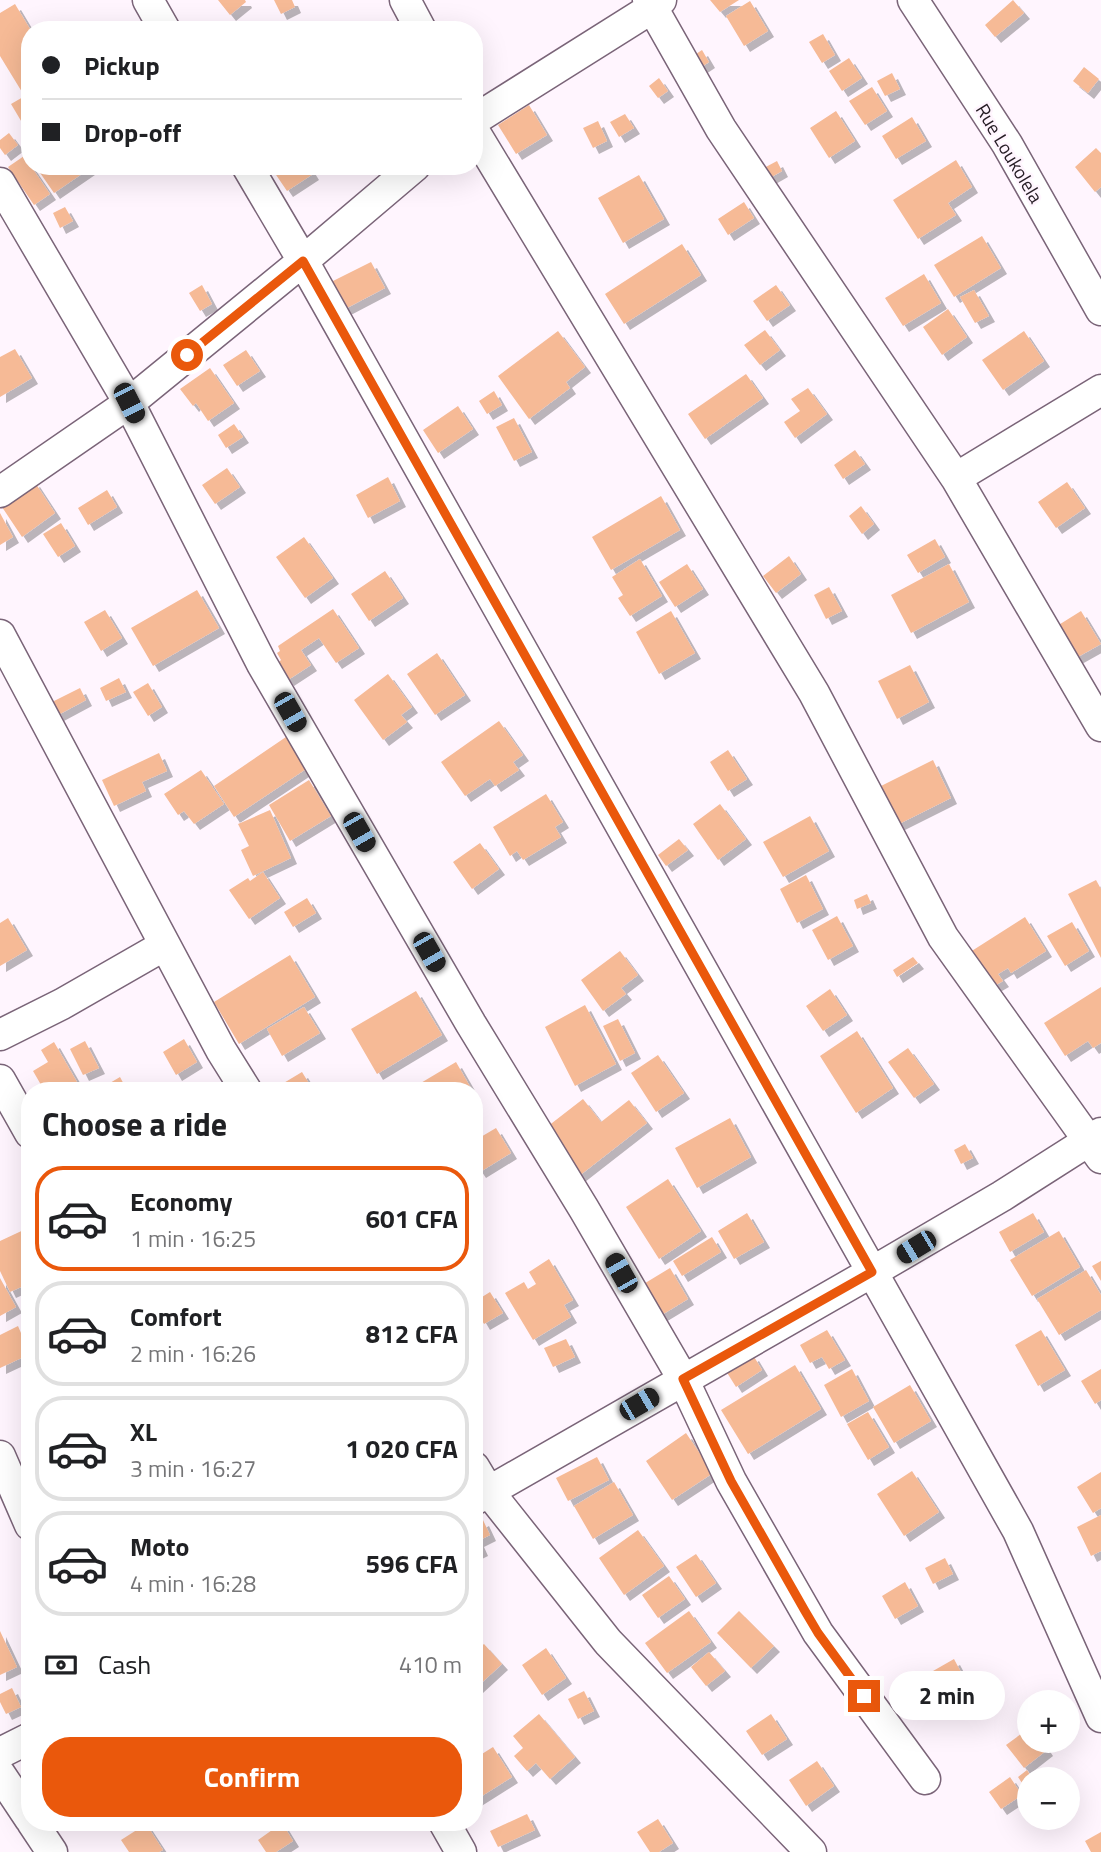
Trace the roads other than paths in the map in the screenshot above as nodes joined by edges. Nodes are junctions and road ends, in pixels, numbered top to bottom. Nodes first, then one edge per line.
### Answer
1 (148, 0) edge
2 (405, 0) edge
3 (913, 0) edge
4 (654, 3) edge
5 (161, 21) edge
6 (416, 21) edge
7 (483, 114) edge
8 (483, 146) edge
9 (252, 175) edge
10 (404, 175) edge
11 (0, 183) edge
12 (303, 261) junction
13 (1101, 310) edge
14 (1101, 390) edge
15 (129, 403) junction
16 (956, 478) junction
17 (0, 492) edge
18 (0, 635) edge
19 (1093, 689) edge
20 (1101, 726) edge
21 (165, 945) junction
22 (0, 1035) edge
23 (0, 1080) edge
24 (241, 1082) edge
25 (21, 1117) edge
26 (1097, 1144) edge
27 (872, 1272) junction
28 (683, 1379) junction
29 (0, 1456) edge
30 (483, 1484) edge
31 (483, 1491) edge
32 (21, 1504) edge
33 (1101, 1717) edge
34 (21, 1742) edge
35 (0, 1753) edge
36 (0, 1774) edge
37 (925, 1779) dead end
38 (21, 1805) edge
39 (38, 1831) edge
40 (449, 1831) edge
41 (52, 1852) edge
42 (461, 1852) edge
43 (811, 1852) edge

1 - 5 street
2 - 6 street
3 - 13 street, Rue Loukolela
4 - 7 street
4 - 16 street
8 - 26 street
9 - 12 street
10 - 12 street
11 - 15 street
12 - 15 street
12 - 27 street
14 - 16 street
15 - 17 street
15 - 28 street
16 - 19 street
18 - 21 street
19 - 20 street
21 - 22 street
21 - 24 street
23 - 25 street
26 - 27 street
27 - 28 street
27 - 33 street
28 - 30 street
28 - 37 street
29 - 32 street
31 - 43 street
34 - 35 street
36 - 38 street
39 - 41 street
40 - 42 street

